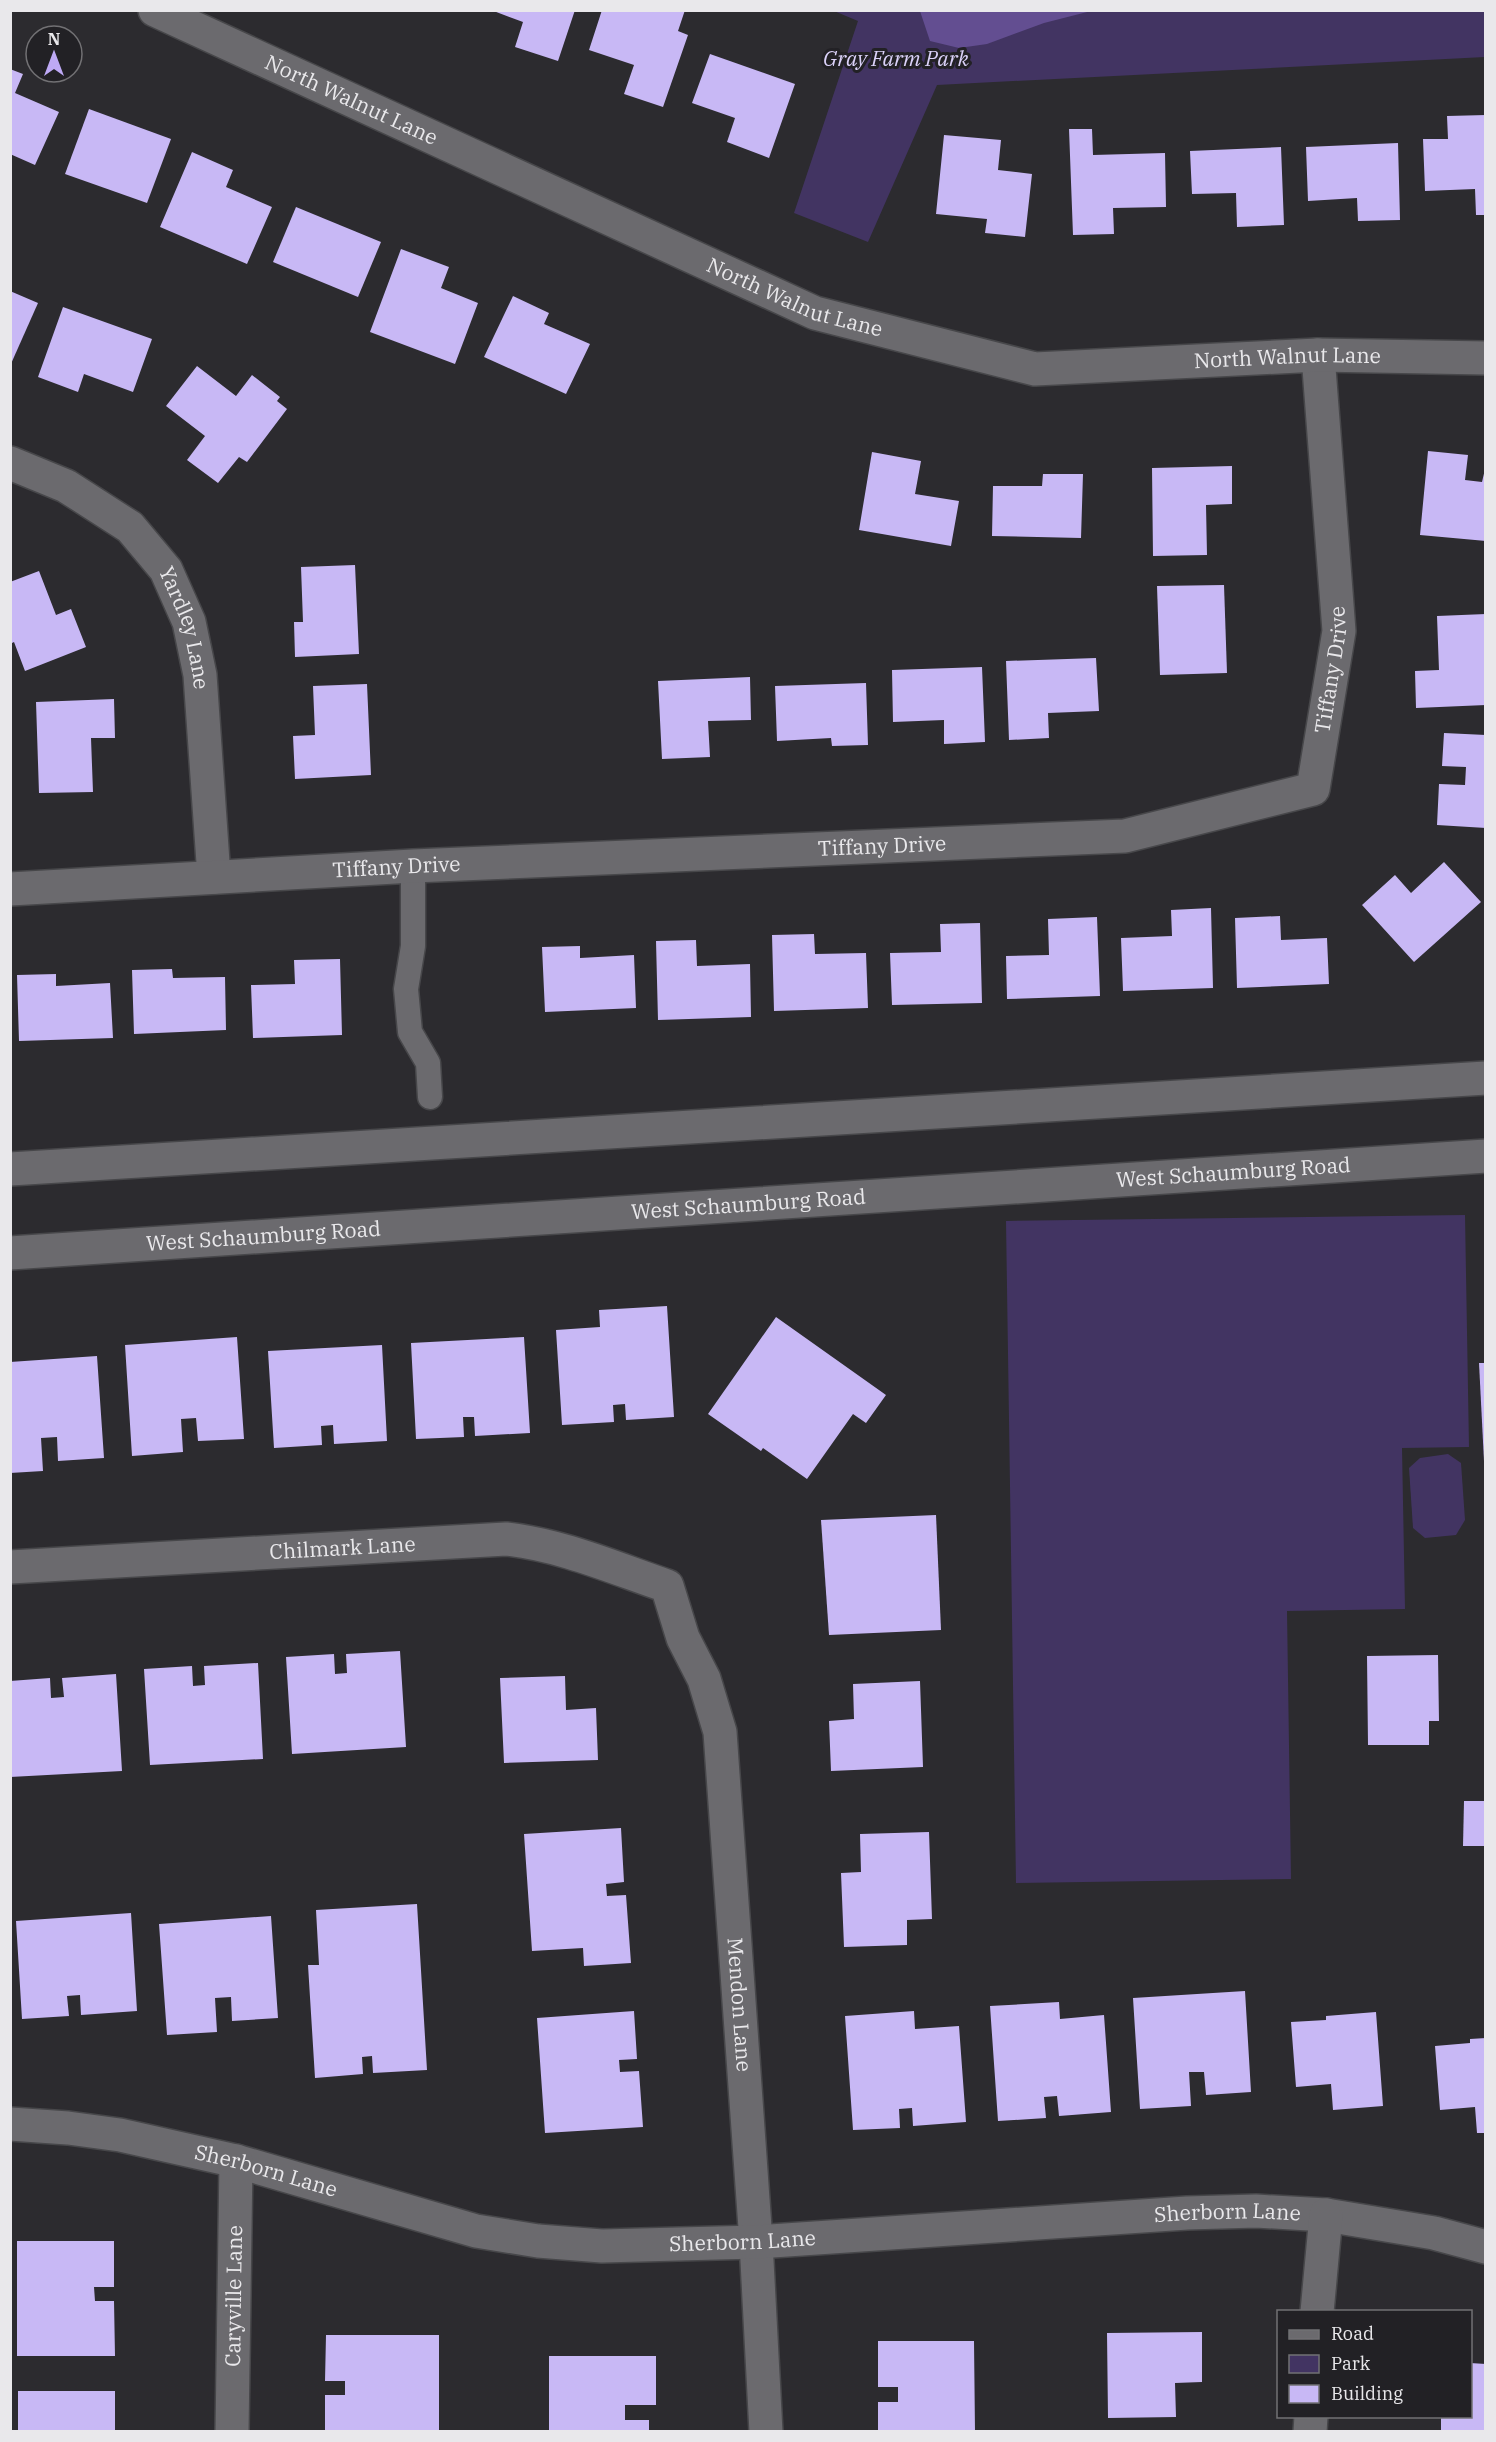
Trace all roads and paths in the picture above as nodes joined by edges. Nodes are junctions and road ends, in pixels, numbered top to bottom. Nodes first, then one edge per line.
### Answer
1 (154, 10) edge
2 (1318, 355) junction
3 (1485, 358) edge
4 (10, 463) edge
5 (414, 866) junction
6 (214, 877) junction
7 (10, 889) edge
8 (1485, 1078) edge
9 (430, 1097) dead end
10 (1485, 1156) edge
11 (10, 1169) edge
12 (10, 1253) edge
13 (10, 1567) edge
14 (667, 1586) joint
15 (10, 2124) edge
16 (236, 2161) junction
17 (1326, 2215) junction
18 (756, 2242) junction
19 (1485, 2247) edge
20 (1317, 2310) edge
21 (232, 2432) edge
22 (766, 2432) edge

1 - 2 street, North Walnut Lane
2 - 3 street, North Walnut Lane
2 - 5 street, Tiffany Drive
4 - 6 street, Yardley Lane
5 - 6 street, Tiffany Drive
5 - 9 street
6 - 7 street, Tiffany Drive
8 - 11 street
10 - 12 street, West Schaumburg Road
13 - 14 street, Chilmark Lane
14 - 18 street, Mendon Lane
15 - 16 street, Sherborn Lane
16 - 18 street, Sherborn Lane
16 - 21 street, Caryville Lane
17 - 18 street, Sherborn Lane
17 - 19 street, Sherborn Lane
17 - 20 street
18 - 22 street, Mendon Lane

